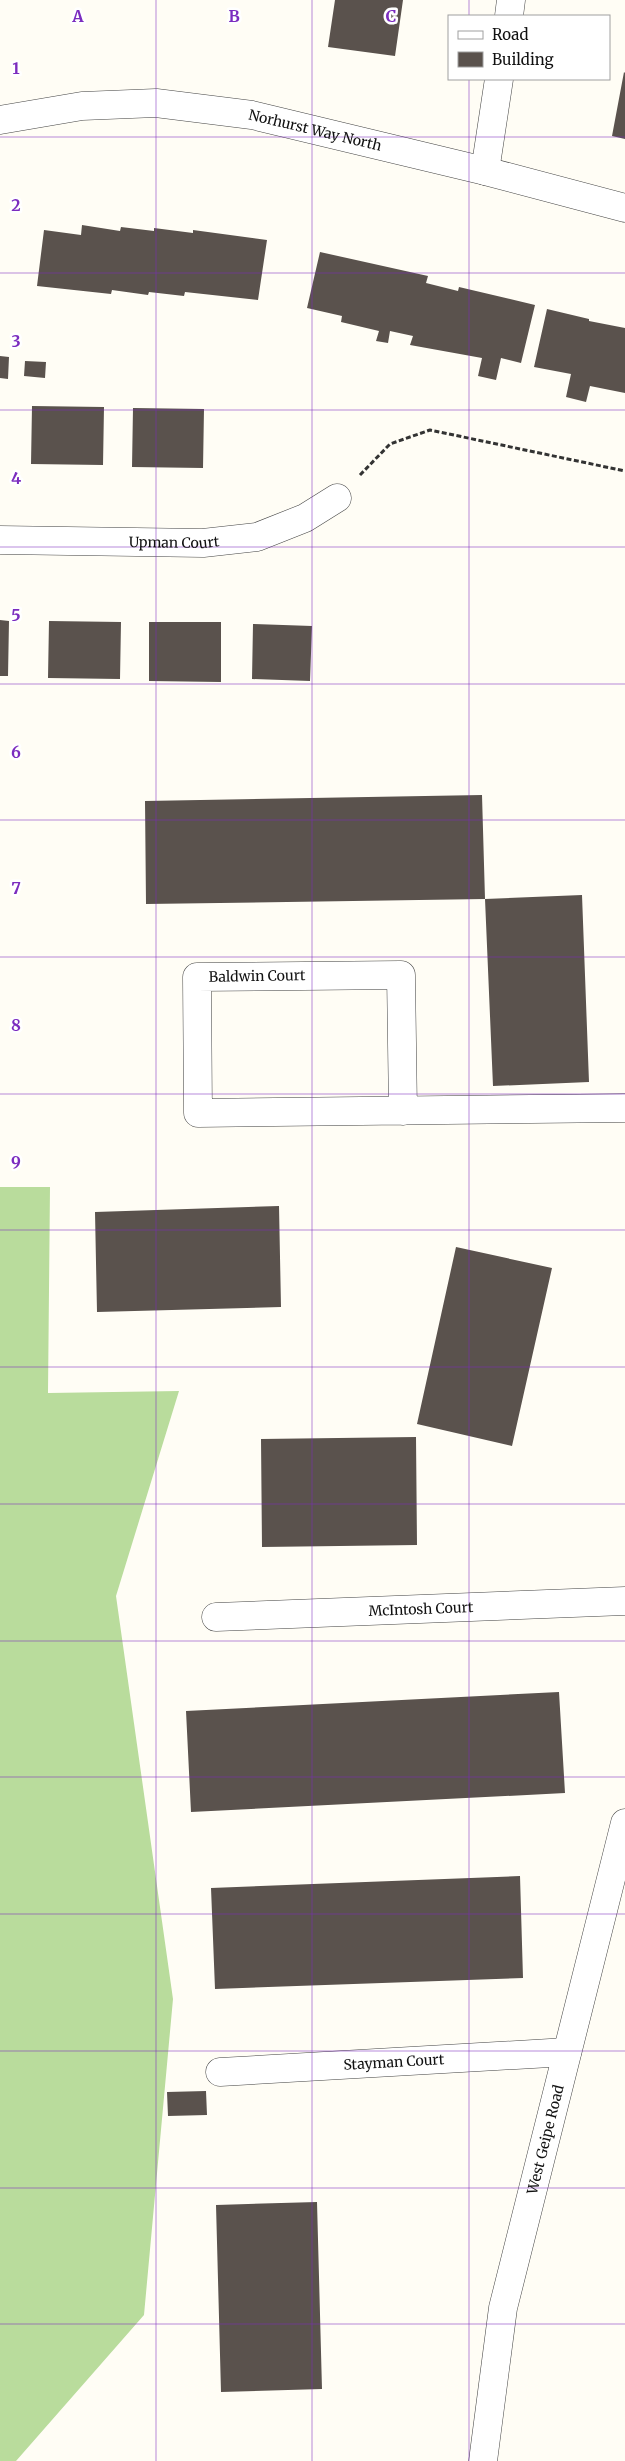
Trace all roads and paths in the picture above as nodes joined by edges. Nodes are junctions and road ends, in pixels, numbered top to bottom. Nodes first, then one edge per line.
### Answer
1 (511, 0) edge
2 (509, 15) edge
3 (499, 80) edge
4 (0, 120) edge
5 (485, 171) junction
6 (625, 208) edge
7 (625, 471) edge
8 (337, 498) joint
9 (0, 540) edge
10 (625, 1108) edge
11 (403, 1111) junction
12 (625, 1601) edge
13 (216, 1617) dead end
14 (625, 1822) edge
15 (567, 2052) junction
16 (220, 2072) dead end
17 (483, 2461) edge

1 - 2 street
3 - 5 street
4 - 5 street, Norhurst Way North
5 - 6 street, Norhurst Way North
7 - 8 path
8 - 9 street, Upman Court
10 - 11 street, Baldwin Court
11 - 11 street, Baldwin Court
12 - 13 street, McIntosh Court
14 - 15 street, West Geipe Road
15 - 16 street, Stayman Court
15 - 17 street, West Geipe Road

